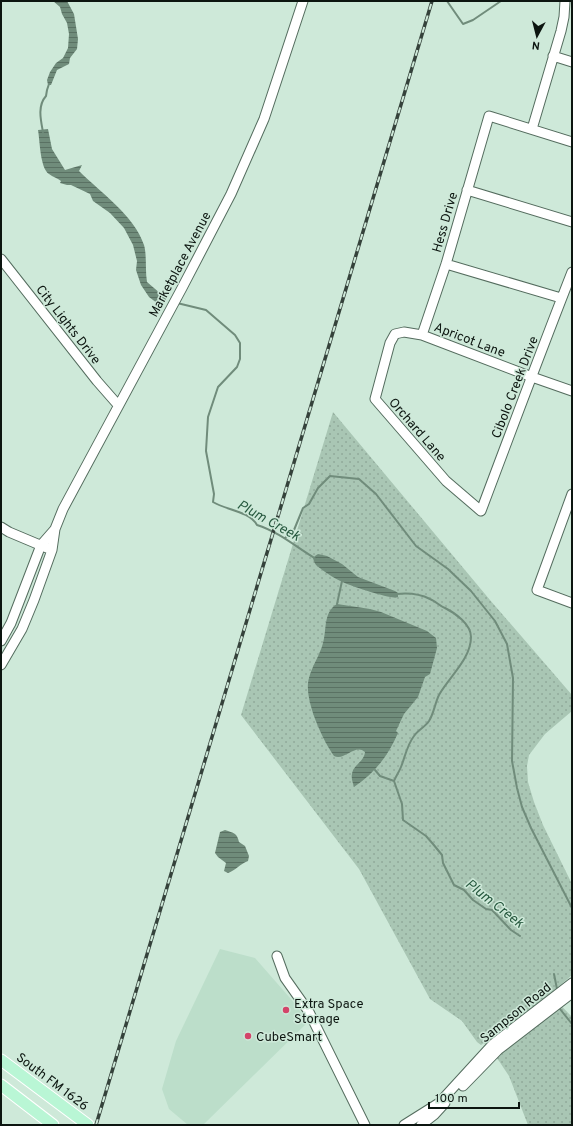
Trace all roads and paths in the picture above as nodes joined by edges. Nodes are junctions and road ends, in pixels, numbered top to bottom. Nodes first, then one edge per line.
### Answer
1 (303, 1) edge
2 (565, 1) edge
3 (554, 56) junction
4 (572, 62) edge
5 (532, 129) junction
6 (572, 142) edge
7 (467, 190) junction
8 (572, 222) edge
9 (1, 259) edge
10 (446, 264) junction
11 (572, 272) edge
12 (562, 298) junction
13 (404, 332) joint
14 (422, 335) junction
15 (532, 377) junction
16 (572, 391) edge
17 (118, 405) junction
18 (572, 494) edge
19 (481, 511) joint
20 (1, 527) edge
21 (55, 529) junction
22 (41, 545) junction
23 (52, 550) junction
24 (572, 603) edge
25 (1, 641) edge
26 (1, 665) edge
27 (277, 956) dead end
28 (572, 983) edge
29 (572, 993) edge
30 (1, 1060) edge
31 (1, 1085) edge
32 (53, 1125) edge
33 (88, 1125) edge
34 (365, 1125) edge
35 (404, 1125) edge
36 (421, 1125) edge

1 - 17 street, Marketplace Avenue
2 - 3 street
3 - 4 street
3 - 5 street
5 - 6 street
5 - 7 street, Hess Drive
7 - 8 street
7 - 10 street, Hess Drive
9 - 17 street, City Lights Drive
10 - 12 street
10 - 14 street, Hess Drive
11 - 12 street, Cibolo Creek Drive
12 - 15 street, Cibolo Creek Drive
13 - 14 street, Apricot Lane
13 - 19 street, Orchard Lane
14 - 15 street, Apricot Lane
15 - 16 street, Apricot Lane
15 - 19 street, Cibolo Creek Drive
17 - 21 street, Marketplace Avenue
18 - 24 street
20 - 22 street
21 - 22 street, Marketplace Avenue
21 - 23 street, Marketplace Avenue
22 - 23 street
22 - 25 street, Marketplace Avenue
23 - 26 street, Marketplace Avenue
27 - 34 street
28 - 35 street, Sampson Road
29 - 36 street, Sampson Road
30 - 33 main road, South FM 1626
31 - 32 main road

